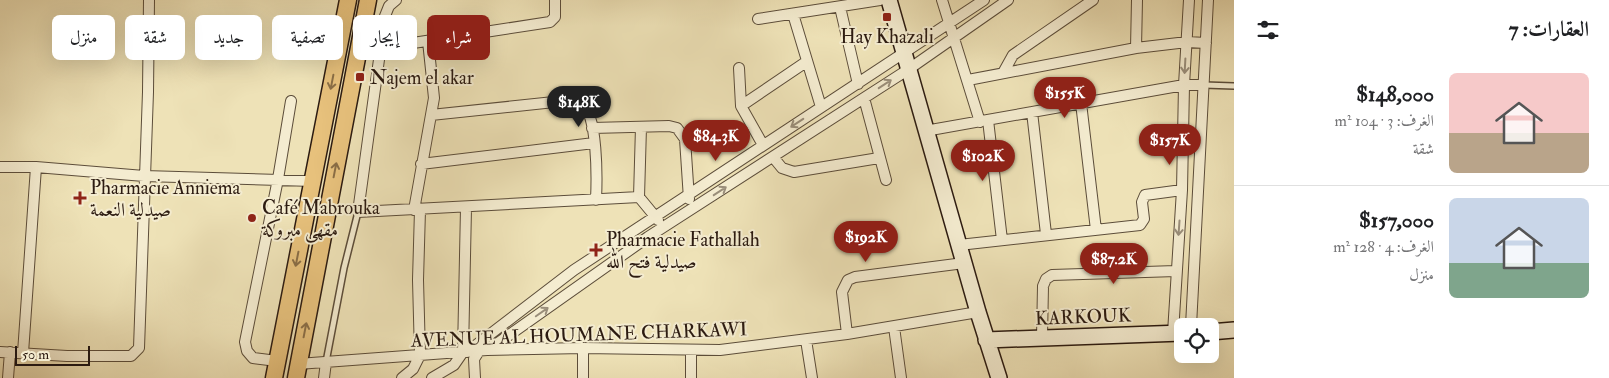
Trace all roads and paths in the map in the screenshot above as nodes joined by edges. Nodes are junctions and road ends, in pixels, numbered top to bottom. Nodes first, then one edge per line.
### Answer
1 (149, 0) edge
2 (348, 0) edge
3 (368, 0) edge
4 (396, 0) edge
5 (555, 0) edge
6 (880, 0) edge
7 (888, 0) edge
8 (942, 0) edge
9 (984, 0) edge
10 (1008, 0) edge
11 (1094, 0) edge
12 (1137, 0) edge
13 (1190, 0) edge
14 (1208, 0) edge
15 (840, 7) junction
16 (793, 14) junction
17 (386, 15) edge
18 (758, 19) dead end
19 (950, 23) junction
20 (490, 32) edge
21 (955, 37) junction
22 (1187, 42) junction
23 (1206, 43) junction
24 (1136, 48) junction
25 (905, 53) junction
26 (380, 60) edge
27 (431, 60) edge
28 (806, 62) junction
29 (739, 68) dead end
30 (909, 69) junction
31 (1003, 73) junction
32 (968, 80) junction
33 (858, 84) junction
34 (1184, 85) junction
35 (1204, 85) junction
36 (1234, 86) edge
37 (864, 98) junction
38 (291, 101) dead end
39 (1081, 103) junction
40 (741, 106) junction
41 (821, 107) junction
42 (1032, 112) junction
43 (431, 116) junction
44 (984, 121) junction
45 (641, 127) junction
46 (592, 128) junction
47 (926, 131) junction
48 (594, 143) junction
49 (763, 145) junction
50 (773, 157) junction
51 (880, 158) junction
52 (421, 164) junction
53 (0, 167) edge
54 (36, 168) junction
55 (144, 176) junction
56 (278, 179) junction
57 (886, 180) dead end
58 (313, 181) junction
59 (1182, 190) junction
60 (689, 195) junction
61 (639, 197) junction
62 (596, 200) junction
63 (466, 208) junction
64 (417, 210) junction
65 (690, 210) junction
66 (358, 212) junction
67 (655, 216) junction
68 (663, 227) junction
69 (1096, 230) junction
70 (1046, 234) junction
71 (1002, 240) junction
72 (959, 246) junction
73 (964, 263) junction
74 (1176, 271) junction
75 (978, 312) junction
76 (1178, 318) edge
77 (1190, 318) edge
78 (894, 327) junction
79 (1234, 330) edge
80 (1219, 331) edge
81 (1174, 333) edge
82 (847, 334) junction
83 (1042, 337) junction
84 (806, 340) junction
85 (986, 340) junction
86 (583, 348) junction
87 (483, 350) junction
88 (691, 351) junction
89 (5, 352) edge
90 (465, 352) junction
91 (23, 353) junction
92 (420, 355) junction
93 (326, 362) junction
94 (276, 365) edge
95 (298, 367) edge
96 (8, 378) edge
97 (324, 378) edge
98 (402, 378) edge
99 (432, 378) edge
100 (475, 378) edge
101 (583, 378) edge
102 (691, 378) edge
103 (812, 378) edge
104 (901, 378) edge
105 (999, 378) edge

1 - 55 street
2 -> 58 main road
95 -> 3 main road
4 - 17 street
5 - 20 street
6 - 15 street
7 - 25 main road
8 - 19 street
9 - 19 street
10 - 21 street
11 - 31 street
12 - 24 street
13 - 22 street
14 - 23 street
15 - 16 street
15 - 33 street
16 - 18 street
16 - 28 street
19 - 21 street
19 - 25 street
21 - 30 street
21 - 32 street
22 - 23 street
22 - 24 street
22 -> 34 street
23 - 35 street
24 - 31 street
25 - 30 main road
25 - 33 street
26 - 66 street
27 - 43 street
28 - 40 street
28 - 41 street
29 - 40 street
37 -> 30 street
30 - 47 main road
31 - 32 street
32 - 44 street
33 - 41 street
34 - 35 street
34 - 39 street
34 - 59 street
35 - 36 lane
35 - 77 street
37 - 50 street
37 - 51 street
38 - 56 street
39 - 42 street
39 - 69 street
40 - 49 street
41 -> 49 street
42 - 44 street
42 - 70 street
43 - 46 street
43 - 52 street
44 - 47 street
44 - 71 street
45 - 46 street
45 - 60 street
45 - 61 street
46 - 48 street
47 - 72 main road
48 - 52 street
48 - 62 street
49 - 60 street
50 - 51 street
65 -> 50 street
51 - 57 street
52 - 64 street
53 - 54 street
54 - 55 street
54 - 91 street
55 - 56 street
55 - 91 street
56 - 58 street
56 - 94 street
58 -> 94 main road
59 - 69 street
59 -> 74 street
60 - 65 street
60 - 67 street
61 - 62 street
61 - 67 street
62 - 63 street
63 - 64 street
63 - 90 street
64 - 66 street
64 - 92 street
65 - 68 street
66 - 93 lane
67 - 68 street
67 - 90 street
87 -> 68 street
69 - 70 street
70 - 71 street
71 - 72 street
72 - 73 main road
73 - 75 main road
73 - 82 street
74 - 76 street
74 - 83 street
75 - 78 street, AVENUE AL HOUMANE CHARKAWI
75 - 85 main road
78 - 82 street, AVENUE AL HOUMANE CHARKAWI
78 - 104 street
79 - 80 main road
81 - 83 main road, KARKOUK
82 - 84 street, AVENUE AL HOUMANE CHARKAWI
83 - 85 main road, KARKOUK
84 - 88 street, AVENUE AL HOUMANE CHARKAWI
84 - 103 street
85 - 105 main road
86 - 87 street, AVENUE AL HOUMANE CHARKAWI
86 - 88 street, AVENUE AL HOUMANE CHARKAWI
86 - 101 street
87 - 90 street, AVENUE AL HOUMANE CHARKAWI
87 - 100 street
88 - 102 street
89 - 91 street
89 - 96 street
90 - 92 street, AVENUE AL HOUMANE CHARKAWI
90 - 99 street
92 - 93 street, AVENUE AL HOUMANE CHARKAWI
92 - 98 street
93 - 95 street, AVENUE AL HOUMANE CHARKAWI
93 - 97 street
94 - 95 main road
94 - 95 main road

